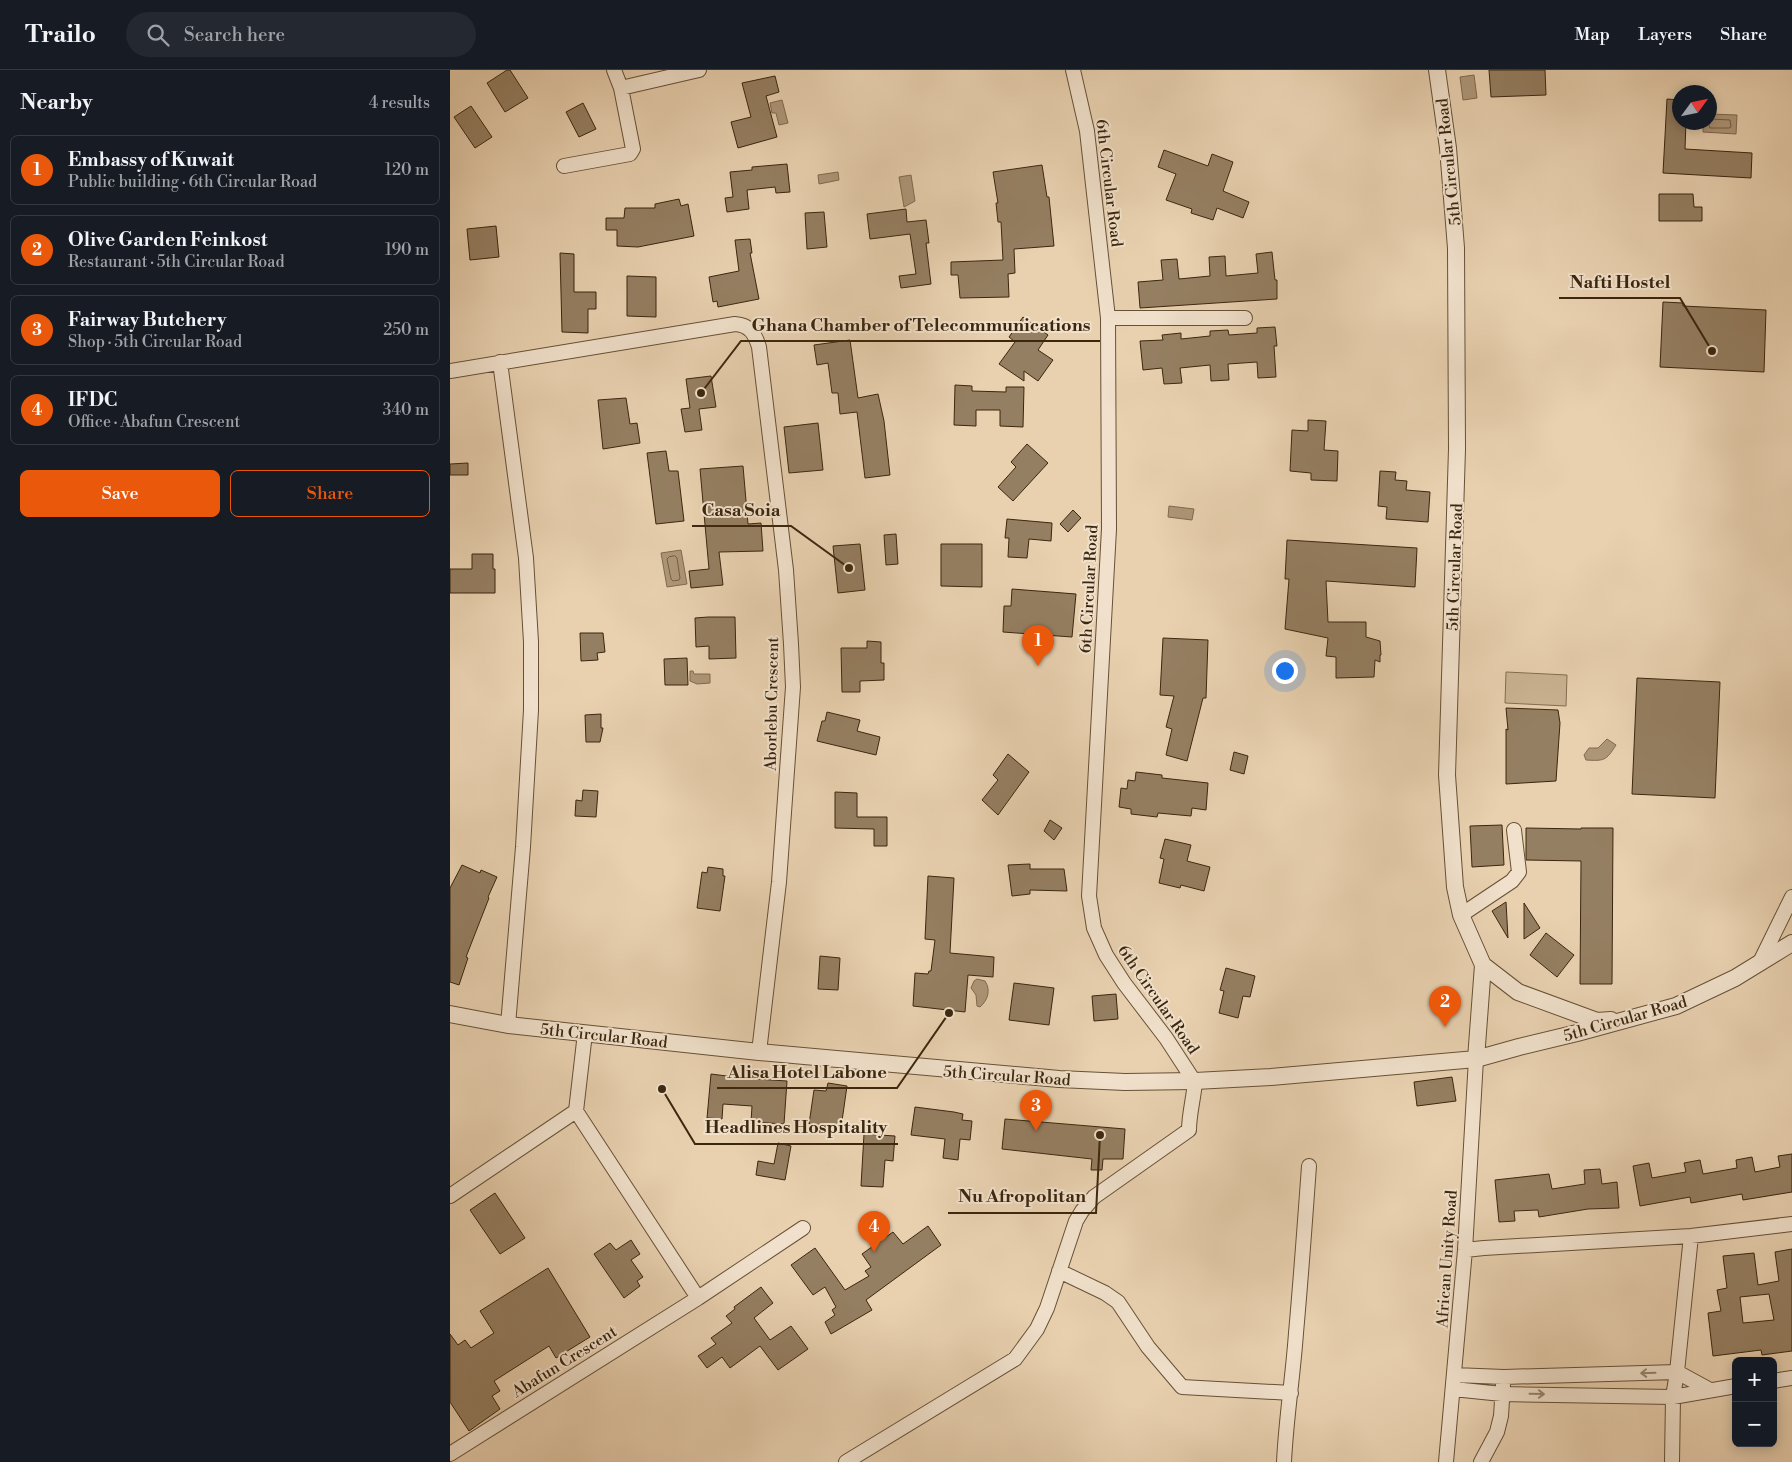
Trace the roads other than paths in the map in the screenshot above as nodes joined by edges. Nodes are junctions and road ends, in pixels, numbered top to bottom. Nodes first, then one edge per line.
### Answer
1 (614, 70) edge
2 (699, 70) edge
3 (1073, 70) edge
4 (1437, 70) edge
5 (621, 88) junction
6 (564, 166) dead end
7 (1108, 318) junction
8 (1246, 318) dead end
9 (500, 362) junction
10 (450, 371) edge
11 (1514, 830) dead end
12 (1792, 897) edge
13 (1461, 915) junction
14 (1792, 943) edge
15 (1760, 962) junction
16 (1483, 965) junction
17 (450, 1014) edge
18 (1629, 1020) junction
19 (508, 1025) junction
20 (585, 1033) junction
21 (759, 1052) junction
22 (1476, 1059) junction
23 (1195, 1081) junction
24 (576, 1111) junction
25 (1309, 1166) dead end
26 (450, 1196) edge
27 (1792, 1224) edge
28 (803, 1228) dead end
29 (1691, 1236) junction
30 (1465, 1250) junction
31 (1058, 1271) junction
32 (698, 1298) junction
33 (1677, 1372) junction
34 (1454, 1375) junction
35 (1504, 1376) junction
36 (1792, 1378) edge
37 (1777, 1380) edge
38 (1732, 1387) edge
39 (1453, 1390) junction
40 (1710, 1390) junction
41 (1291, 1393) junction
42 (1502, 1394) junction
43 (1672, 1397) junction
44 (450, 1454) edge
45 (846, 1462) edge
46 (1284, 1462) edge
47 (1446, 1462) edge
48 (1481, 1462) edge
49 (1672, 1462) edge

1 - 5 street
2 - 5 street
3 - 7 street, 6th Circular Road
4 - 13 street, 5th Circular Road
5 - 6 street
7 - 8 street
7 - 23 street, 6th Circular Road
9 - 10 street
9 - 19 street
9 - 21 street, Aborlebu Crescent
11 - 13 street
12 - 15 street
13 - 16 street, 5th Circular Road
14 - 15 street, 5th Circular Road
15 - 18 street, 5th Circular Road
16 - 18 street
16 - 22 street, 5th Circular Road
17 - 19 street, 5th Circular Road
18 - 22 street, 5th Circular Road
19 - 20 street, 5th Circular Road
20 - 21 street, 5th Circular Road
20 - 24 street
21 - 23 street, 5th Circular Road
22 - 23 street, 5th Circular Road
22 - 30 street, African Unity Road
23 - 31 street
24 - 26 street
24 - 32 street
25 - 41 street
27 - 29 street
28 - 32 street, Abafun Crescent
29 - 30 street
29 - 33 street
30 - 34 street, African Unity Road
31 - 41 street
31 - 45 street
32 - 44 street, Abafun Crescent
33 -> 35 street
33 - 40 street
33 - 43 street
34 - 35 street
34 - 39 street, African Unity Road
35 - 42 street
36 - 37 street
38 - 40 street
39 - 42 street
39 - 47 street, African Unity Road
40 - 43 street
41 - 46 street
42 -> 43 street
42 - 48 street
43 - 49 street

